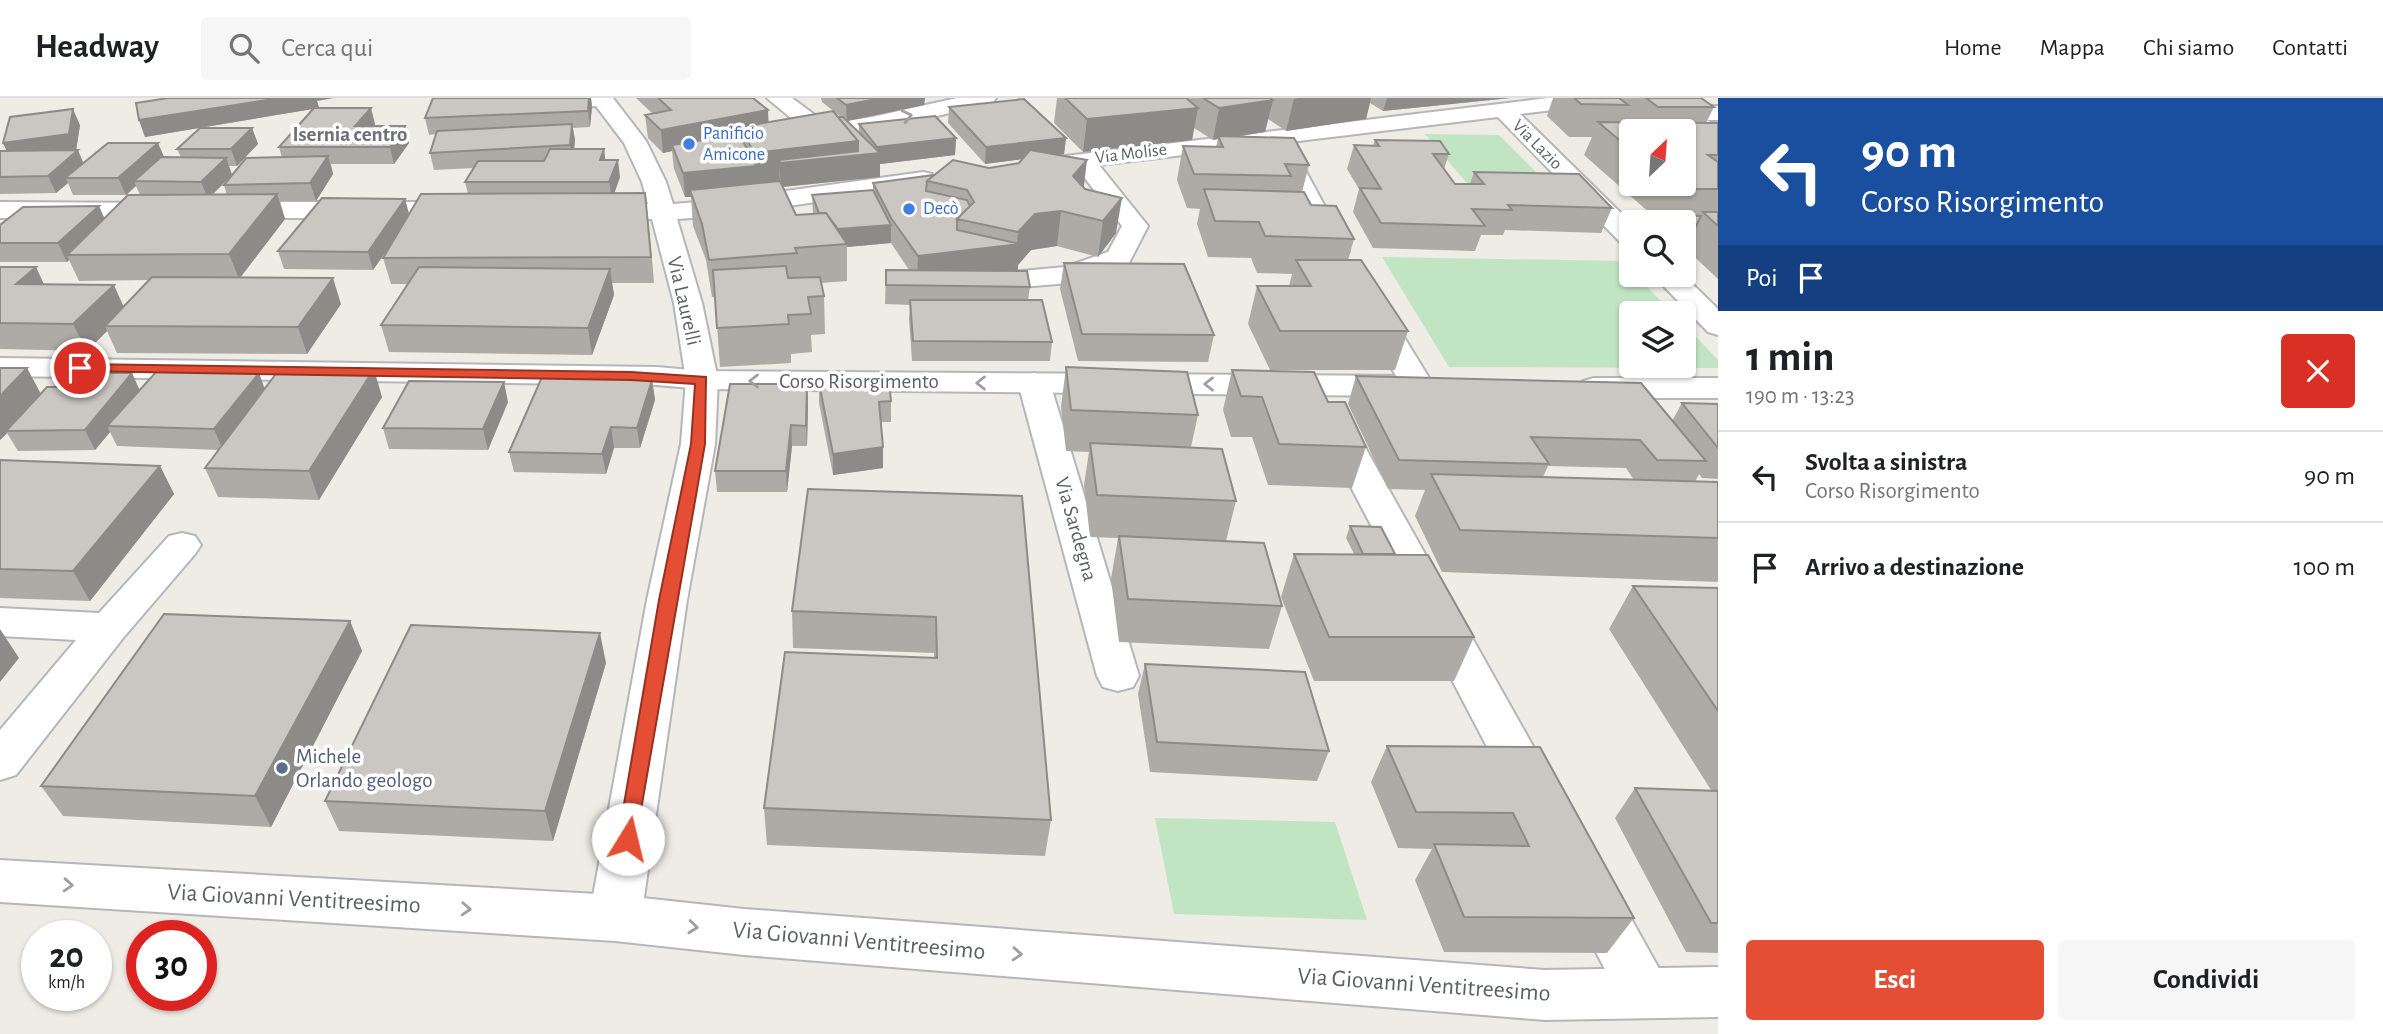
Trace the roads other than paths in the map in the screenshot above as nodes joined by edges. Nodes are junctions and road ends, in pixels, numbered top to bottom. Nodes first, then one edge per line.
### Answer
1 (778, 98) edge
2 (985, 98) edge
3 (1602, 98) edge
4 (520, 105) edge
5 (1503, 110) junction
6 (1718, 113) edge
7 (823, 132) junction
8 (784, 137) edge
9 (1718, 137) edge
10 (1276, 138) junction
11 (671, 157) edge
12 (1083, 160) junction
13 (648, 166) junction
14 (1014, 168) edge
15 (946, 177) edge
16 (0, 210) edge
17 (487, 210) edge
18 (567, 211) edge
19 (661, 212) junction
20 (1619, 227) edge
21 (998, 281) edge
22 (1679, 287) edge
23 (1718, 326) edge
24 (0, 367) edge
25 (702, 380) junction
26 (1034, 383) junction
27 (1314, 385) junction
28 (1568, 387) edge
29 (1718, 388) edge
30 (181, 545) dead end
31 (0, 622) edge
32 (109, 628) junction
33 (1118, 676) dead end
34 (0, 762) edge
35 (0, 881) edge
36 (615, 918) junction
37 (1645, 992) junction
38 (1718, 992) edge

1 - 7 street
7 -> 2 street
3 - 5 street, Via Molise
4 - 13 street, Via Laurelli
5 - 10 street, Via Molise
5 - 20 street, Via Lazio
6 - 9 street
7 - 8 street
10 - 12 street, Via Molise
10 - 27 street, Corso Risorgimento
11 - 13 street
12 - 14 street, Via Molise
12 - 21 street
13 - 19 street, Via Laurelli
15 - 19 street
16 - 17 street
18 - 19 street
19 - 25 street, Via Laurelli
22 - 23 street
24 - 25 street, Corso Risorgimento
26 -> 25 street, Corso Risorgimento
25 - 36 street, Via Laurelli
27 -> 26 street, Corso Risorgimento
26 - 33 street, Via Sardegna
27 - 37 street
28 - 29 street
30 - 32 street
31 - 32 street
32 - 34 street
35 -> 36 street, Via Giovanni Ventitreesimo
36 -> 37 street, Via Giovanni Ventitreesimo
37 - 38 street, Via Giovanni Ventitreesimo

